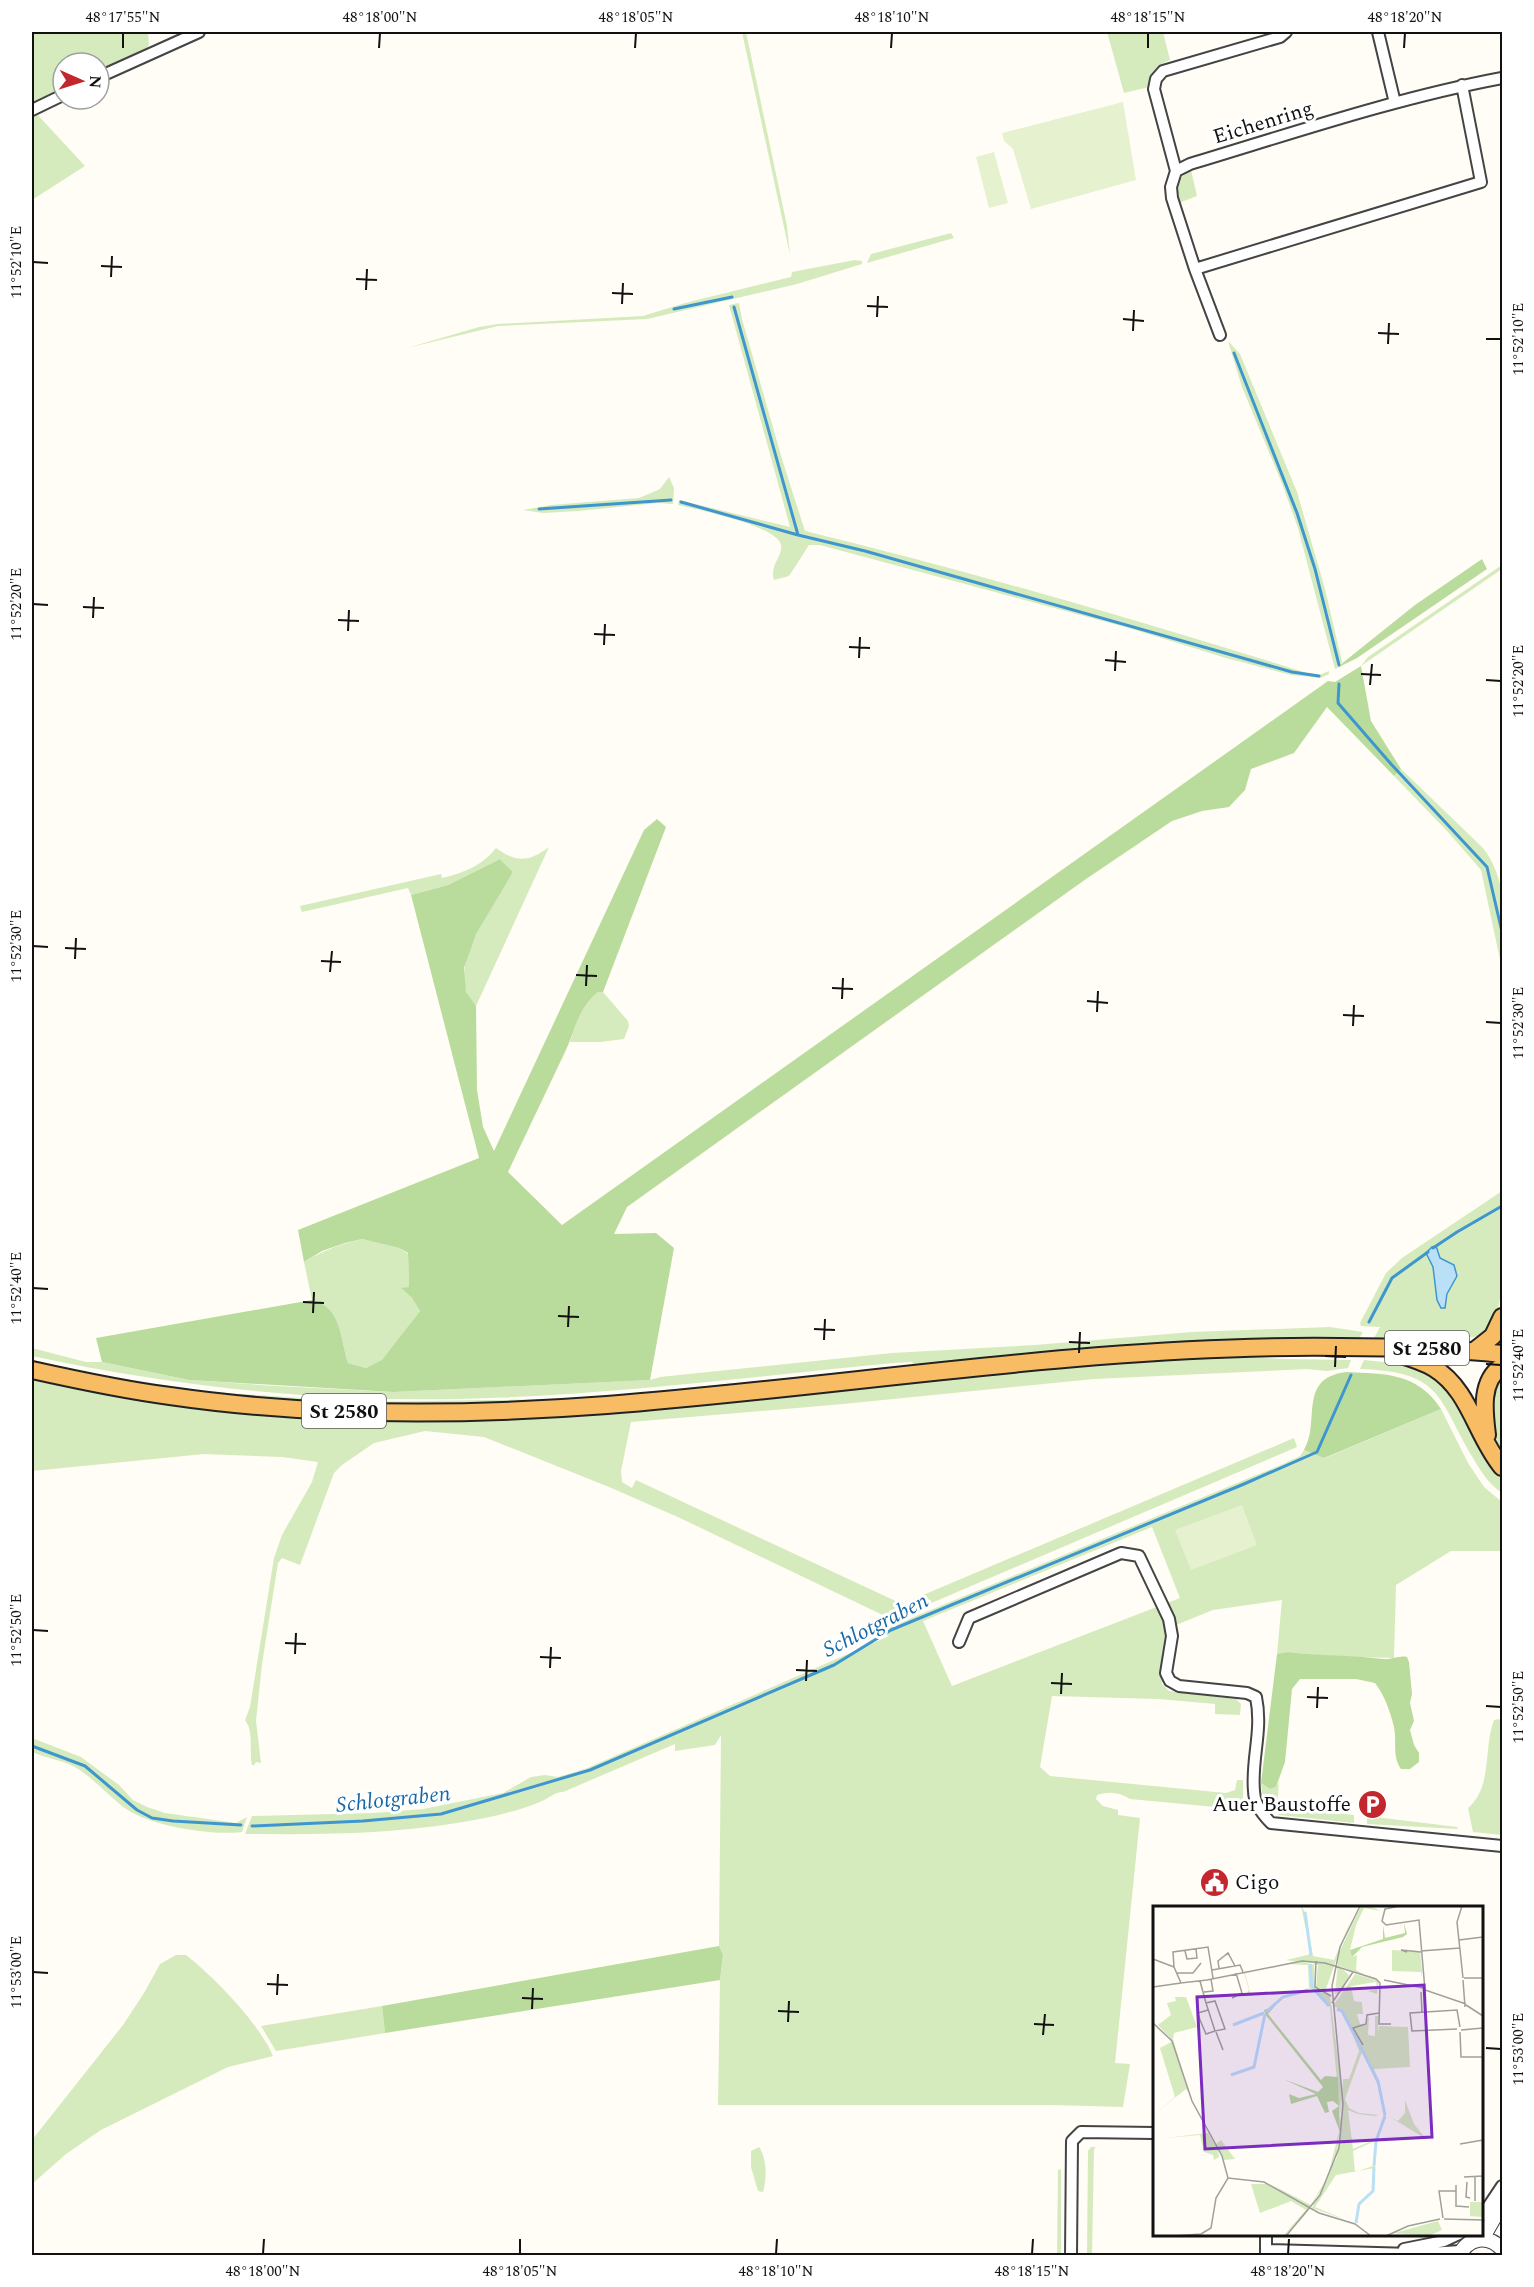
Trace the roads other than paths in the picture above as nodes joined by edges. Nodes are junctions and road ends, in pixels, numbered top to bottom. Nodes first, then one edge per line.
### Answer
1 (199, 32) edge
2 (1286, 32) edge
3 (1378, 32) edge
4 (111, 72) edge
5 (1503, 78) edge
6 (1462, 85) junction
7 (51, 100) edge
8 (1395, 103) junction
9 (32, 110) edge
10 (1176, 171) junction
11 (1195, 269) junction
12 (1220, 335) dead end
13 (1503, 1317) edge
14 (1380, 1347) junction
15 (1474, 1351) junction
16 (1503, 1354) edge
17 (1503, 1366) edge
18 (32, 1370) edge
19 (1488, 1445) junction
20 (1503, 1467) edge
21 (959, 1641) dead end
22 (1503, 1846) edge
23 (1153, 2133) edge
24 (1503, 2186) edge
25 (1503, 2206) edge
26 (1483, 2215) edge
27 (1266, 2236) edge
28 (1456, 2236) edge
29 (1482, 2239) junction
30 (1500, 2246) edge
31 (1389, 2252) junction
32 (1266, 2253) edge
33 (1460, 2253) edge
34 (1415, 2255) edge
35 (1071, 2256) edge

1 - 4 street
2 - 10 street
3 - 8 street
5 - 6 street, Eichenring
6 - 8 street, Eichenring
6 - 11 street
7 - 9 street
8 - 10 street, Eichenring
10 - 11 street
11 - 12 street
13 - 15 highway, St 2580
14 - 15 highway, St 2580
14 - 18 highway, St 2580
14 - 19 highway, St 2580
15 - 16 highway, St 2580
17 - 19 highway, St 2580
19 - 20 highway, St 2580
21 - 22 street
23 - 35 street
24 - 26 street
25 - 29 street
25 - 30 street
27 - 32 street
28 - 31 street
29 - 30 street
29 - 33 street
31 - 32 street
31 - 34 street
33 - 34 street

